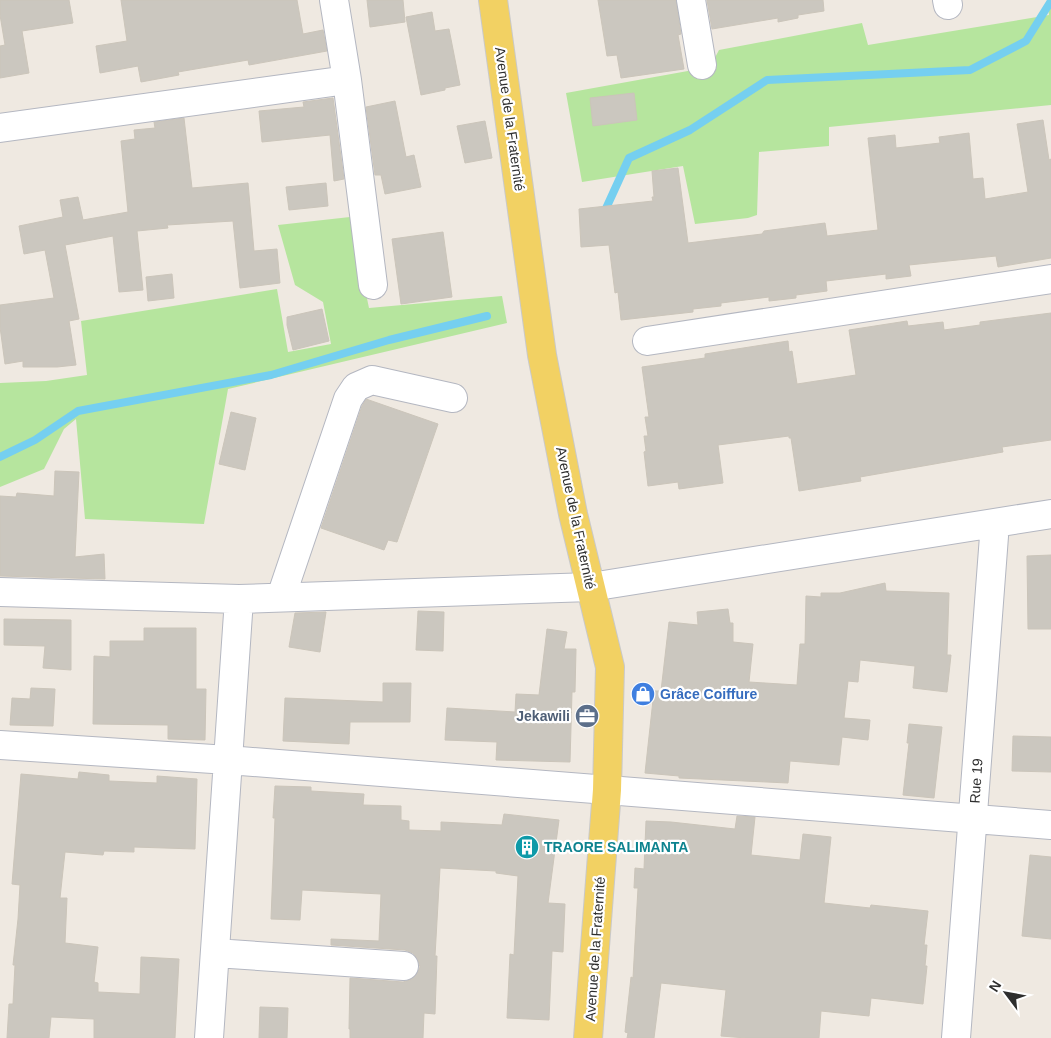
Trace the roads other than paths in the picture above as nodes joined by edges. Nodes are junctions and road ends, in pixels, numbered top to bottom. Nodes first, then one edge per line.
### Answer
1 (334, 0) edge
2 (493, 0) edge
3 (691, 0) edge
4 (702, 64) dead end
5 (348, 80) junction
6 (0, 128) edge
7 (1051, 279) edge
8 (373, 285) dead end
9 (647, 341) dead end
10 (453, 398) dead end
11 (1051, 514) edge
12 (995, 523) junction
13 (591, 588) junction
14 (0, 592) edge
15 (281, 597) junction
16 (239, 599) junction
17 (0, 745) edge
18 (228, 760) junction
19 (607, 790) junction
20 (973, 819) junction
21 (1051, 825) edge
22 (215, 953) junction
23 (404, 966) dead end
24 (209, 1038) edge
25 (588, 1038) edge
26 (956, 1038) edge

1 - 5 street
2 - 13 main road, Avenue de la Fraternité
3 - 4 street
5 - 6 street
5 - 8 street
7 - 9 street
10 - 15 street
11 - 12 street
12 - 13 street
12 - 20 street, Rue 19
13 - 15 street
13 - 19 main road, Avenue de la Fraternité
14 - 16 street
15 - 16 street
16 - 18 street
17 - 18 street
18 - 19 street
18 - 22 street
19 - 20 street
19 - 25 main road, Avenue de la Fraternité
20 - 21 street
20 - 26 street, Rue 19
22 - 23 street
22 - 24 street

